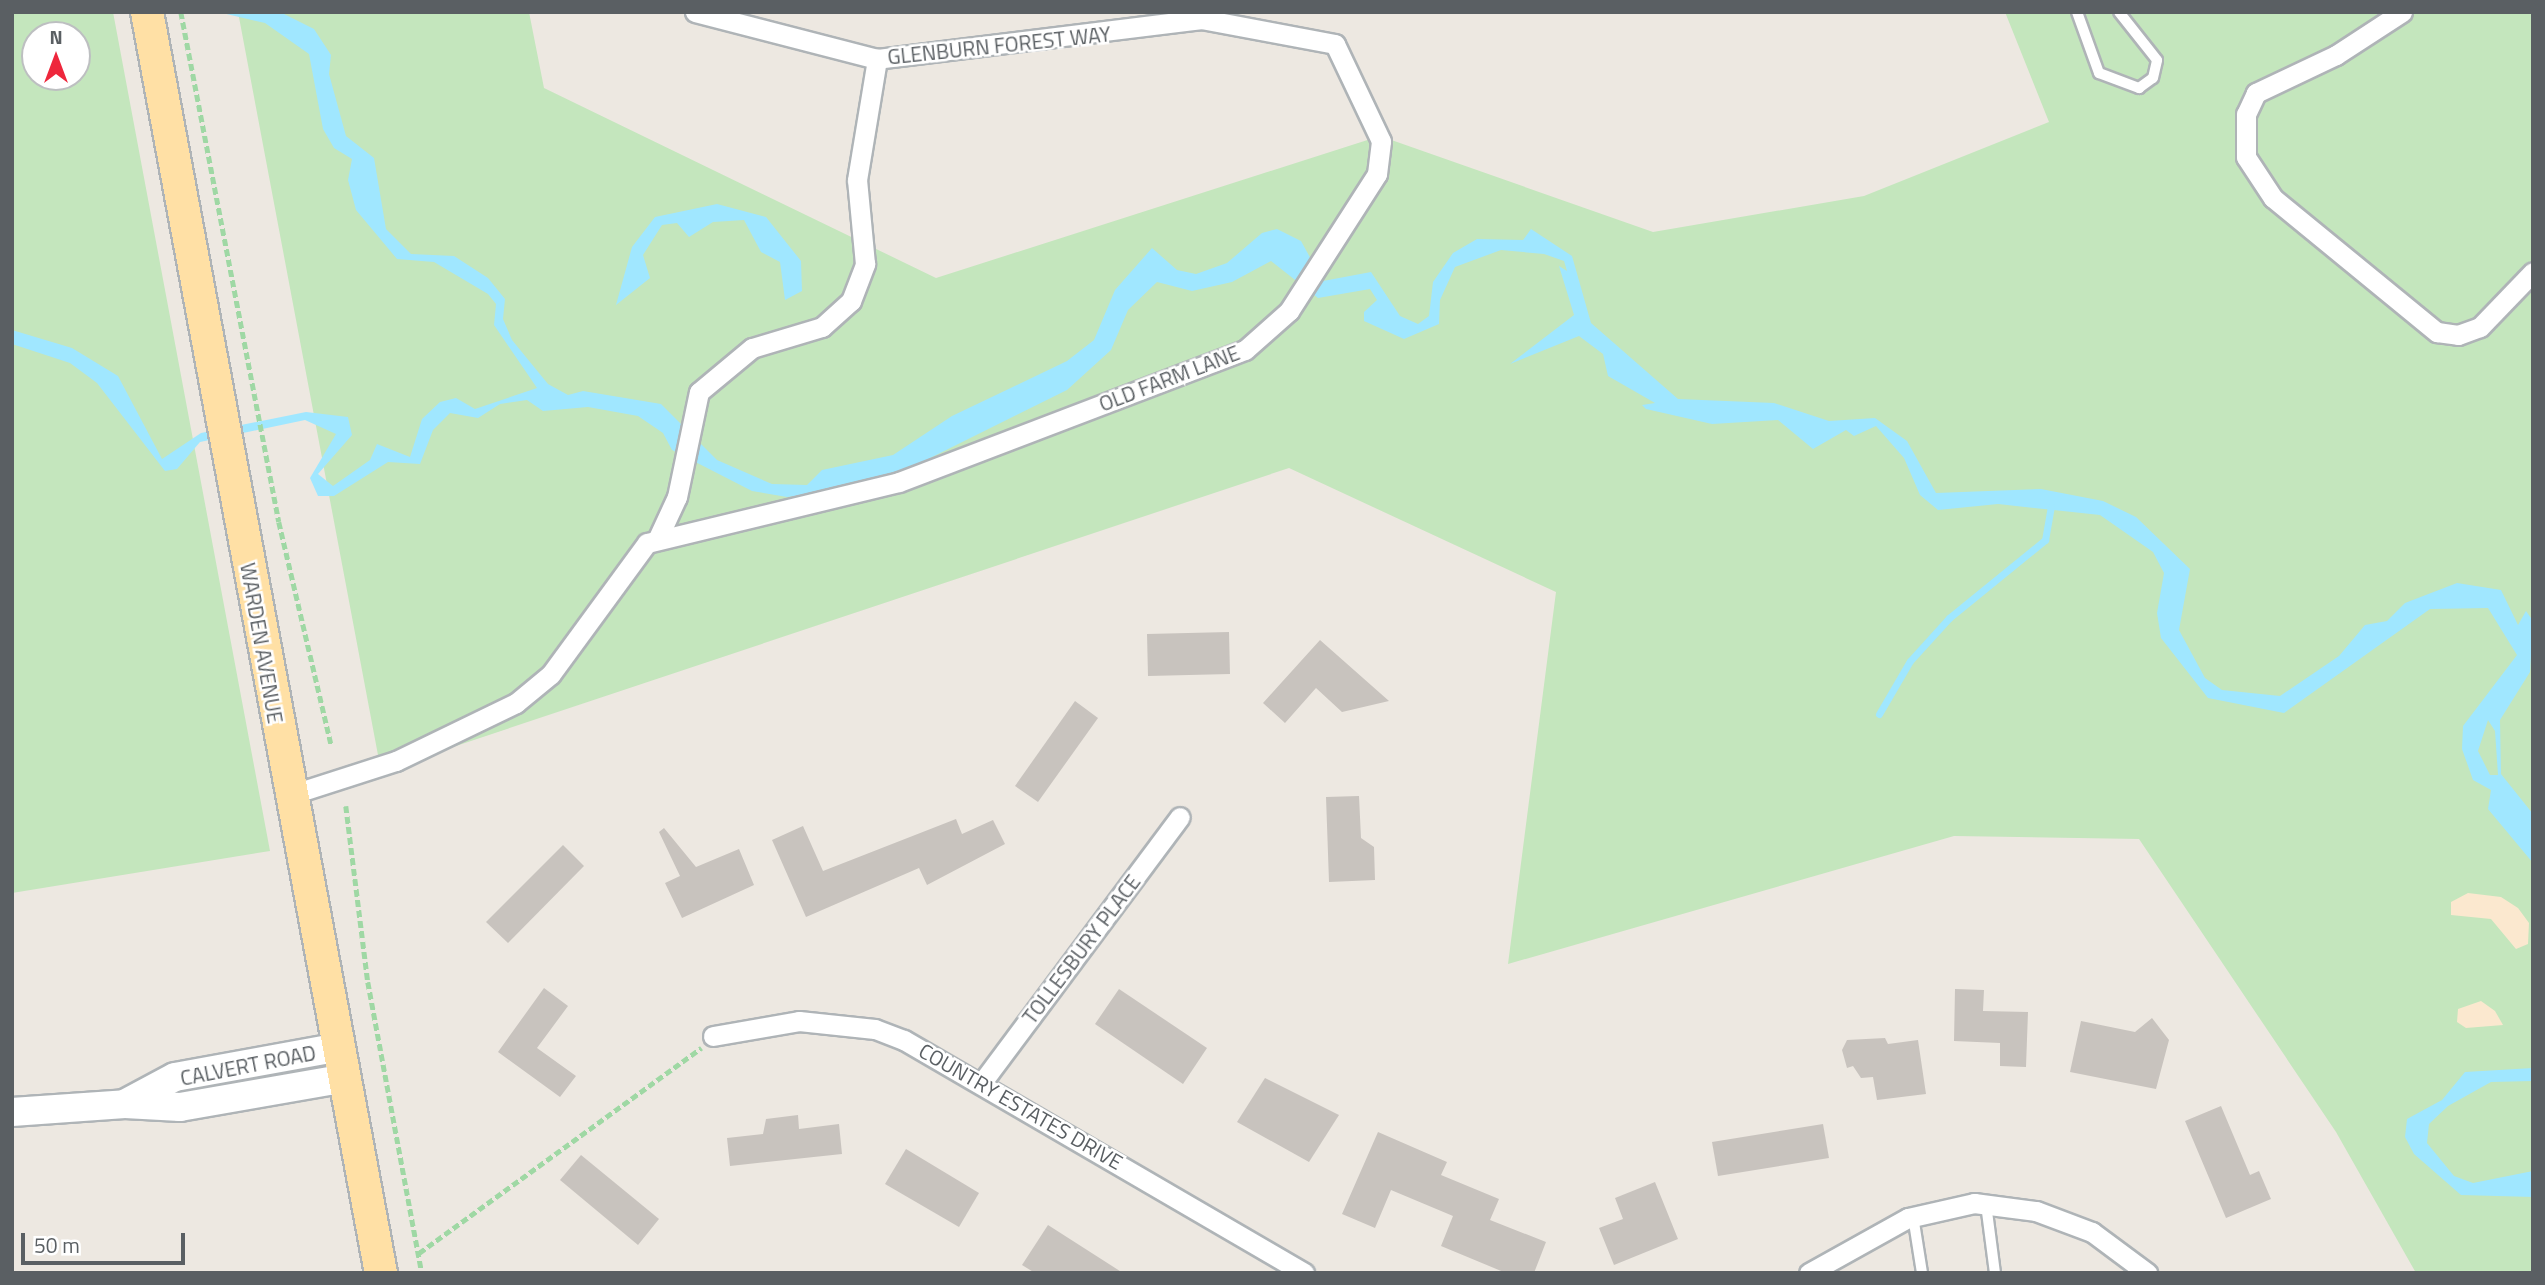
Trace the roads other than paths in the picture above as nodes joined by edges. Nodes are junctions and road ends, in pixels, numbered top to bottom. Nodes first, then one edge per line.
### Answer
1 (147, 12) edge
2 (695, 12) edge
3 (2077, 12) edge
4 (2119, 12) edge
5 (2402, 12) edge
6 (1201, 15) edge
7 (877, 59) junction
8 (2533, 272) edge
9 (657, 540) junction
10 (290, 795) junction
11 (1180, 817) dead end
12 (713, 1036) road end
13 (335, 1048) junction
14 (341, 1079) junction
15 (983, 1081) junction
16 (125, 1104) junction
17 (12, 1112) edge
18 (1986, 1203) junction
19 (1913, 1216) junction
20 (381, 1273) edge
21 (1304, 1273) edge
22 (1809, 1273) edge
23 (1922, 1273) edge
24 (1995, 1273) edge
25 (2147, 1273) edge

1 - 10 main road, WARDEN AVENUE
2 - 7 street
3 - 4 lane
5 - 8 street
6 - 7 street, GLENBURN FOREST WAY
6 - 9 street, OLD FARM LANE
7 - 9 street, GLENBURN FOREST WAY
9 - 10 street, GLENBURN FOREST WAY
10 - 13 main road, WARDEN AVENUE
11 - 15 street, TOLLESBURY PLACE
12 - 15 street, COUNTRY ESTATES DRIVE
13 - 14 main road, WARDEN AVENUE
13 - 16 street, CALVERT ROAD
14 - 16 street, CALVERT ROAD
14 - 20 main road, WARDEN AVENUE
15 - 21 street, COUNTRY ESTATES DRIVE
16 - 17 street, CALVERT ROAD
18 - 19 street
18 - 24 lane
18 - 25 street
19 - 22 street
19 - 23 lane

